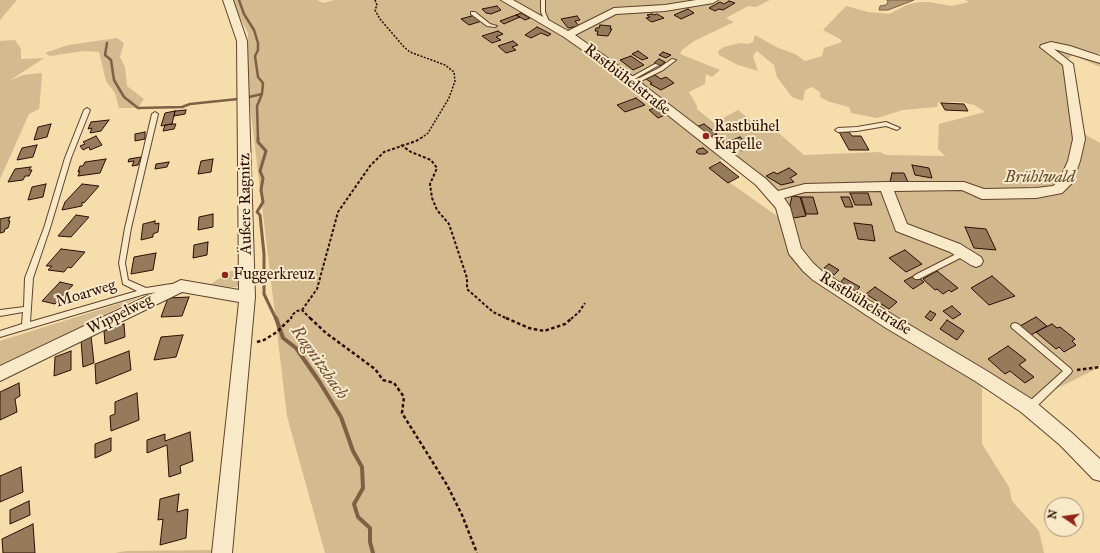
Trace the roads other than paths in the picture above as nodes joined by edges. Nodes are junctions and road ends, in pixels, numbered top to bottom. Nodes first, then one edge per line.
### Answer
1 (228, 0) edge
2 (506, 0) edge
3 (543, 0) edge
4 (712, 0) edge
5 (473, 13) dead end
6 (548, 24) junction
7 (495, 26) dead end
8 (568, 35) junction
9 (674, 60) dead end
10 (1100, 60) edge
11 (657, 65) dead end
12 (631, 81) junction
13 (87, 110) dead end
14 (155, 114) dead end
15 (897, 128) dead end
16 (838, 130) dead end
17 (886, 186) junction
18 (775, 196) junction
19 (964, 253) junction
20 (976, 261) dead end
21 (918, 277) dead end
22 (181, 286) junction
23 (145, 291) junction
24 (247, 297) junction
25 (27, 309) junction
26 (0, 313) edge
27 (26, 326) junction
28 (1015, 326) dead end
29 (0, 334) edge
30 (0, 374) edge
31 (1027, 406) junction
32 (1100, 472) edge
33 (222, 553) edge

1 - 24 street, Äußere Ragnitz
2 - 6 street, Rastbühelstraße
3 - 6 lane
4 - 8 street
5 - 7 lane
6 - 8 street, Rastbühelstraße
8 - 12 street, Rastbühelstraße
9 - 12 lane
10 - 17 street
11 - 12 lane
12 - 18 street, Rastbühelstraße
13 - 25 lane
14 - 23 lane
15 - 16 lane
17 - 18 street
17 - 19 street
18 - 31 street, Rastbühelstraße
19 - 20 street
19 - 21 lane
22 - 23 lane, Moarweg
22 - 24 street
22 - 30 street, Wippelweg
23 - 27 lane, Moarweg
24 - 33 street, Äußere Ragnitz
25 - 26 lane
25 - 27 lane
27 - 29 lane, Moarweg
28 - 31 lane
31 - 32 street, Rastbühelstraße

